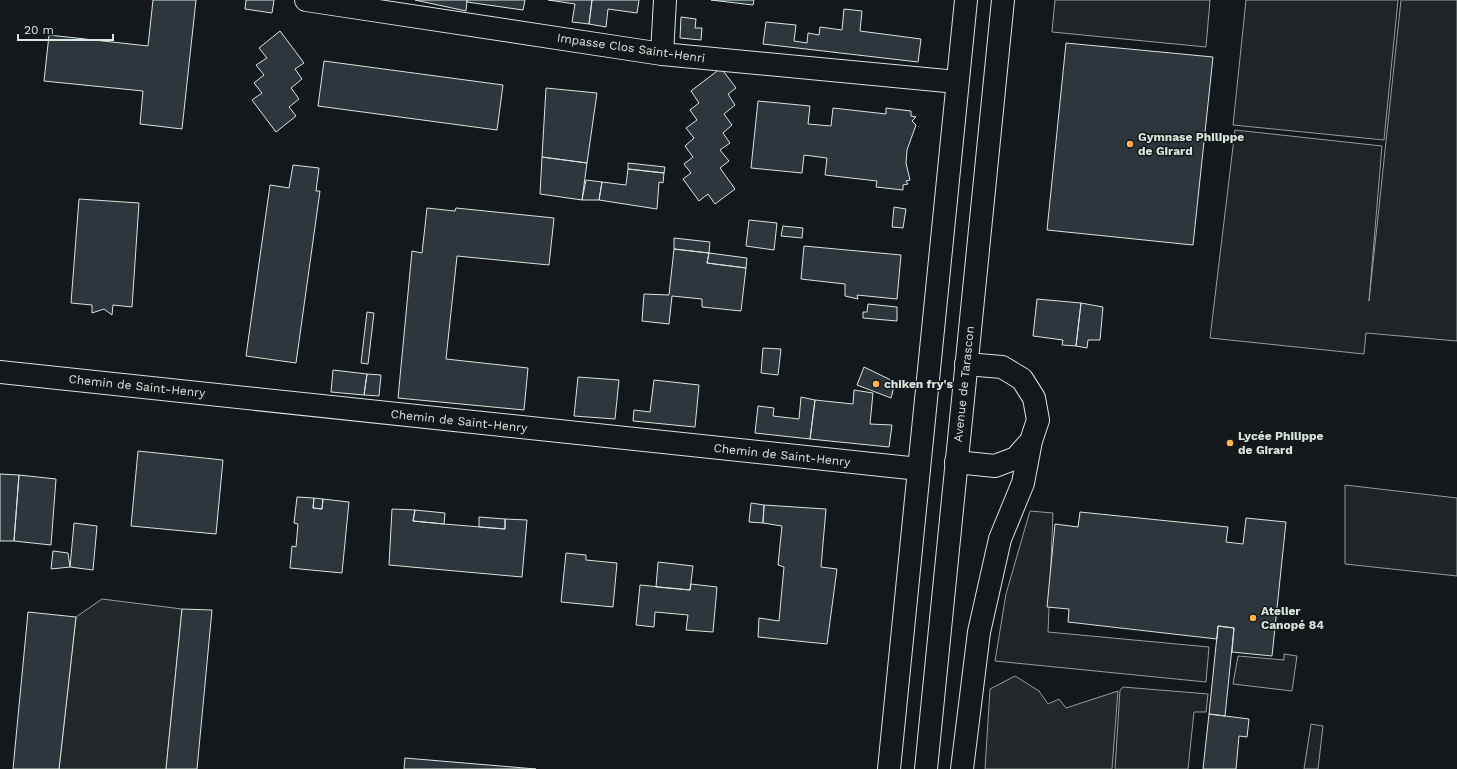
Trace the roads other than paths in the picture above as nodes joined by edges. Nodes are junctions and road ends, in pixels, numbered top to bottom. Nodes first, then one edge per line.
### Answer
1 (306, 0) edge
2 (666, 0) edge
3 (966, 0) edge
4 (1003, 0) edge
5 (662, 54) junction
6 (957, 82) junction
7 (966, 364) junction
8 (0, 372) edge
9 (1031, 441) junction
10 (956, 462) junction
11 (919, 469) junction
12 (888, 769) edge
13 (926, 769) edge
14 (962, 769) edge

1 - 5 street, Impasse Clos Saint-Henri
2 - 5 street
3 - 6 street
4 - 7 street, Avenue de Tarascon
5 - 6 street, Impasse Clos Saint-Henri
6 - 11 street
7 - 9 street
7 - 10 street, Avenue de Tarascon
8 - 11 street, Chemin de Saint-Henry
9 - 10 street
9 - 14 street
10 - 13 street, Avenue de Tarascon
11 - 12 street

